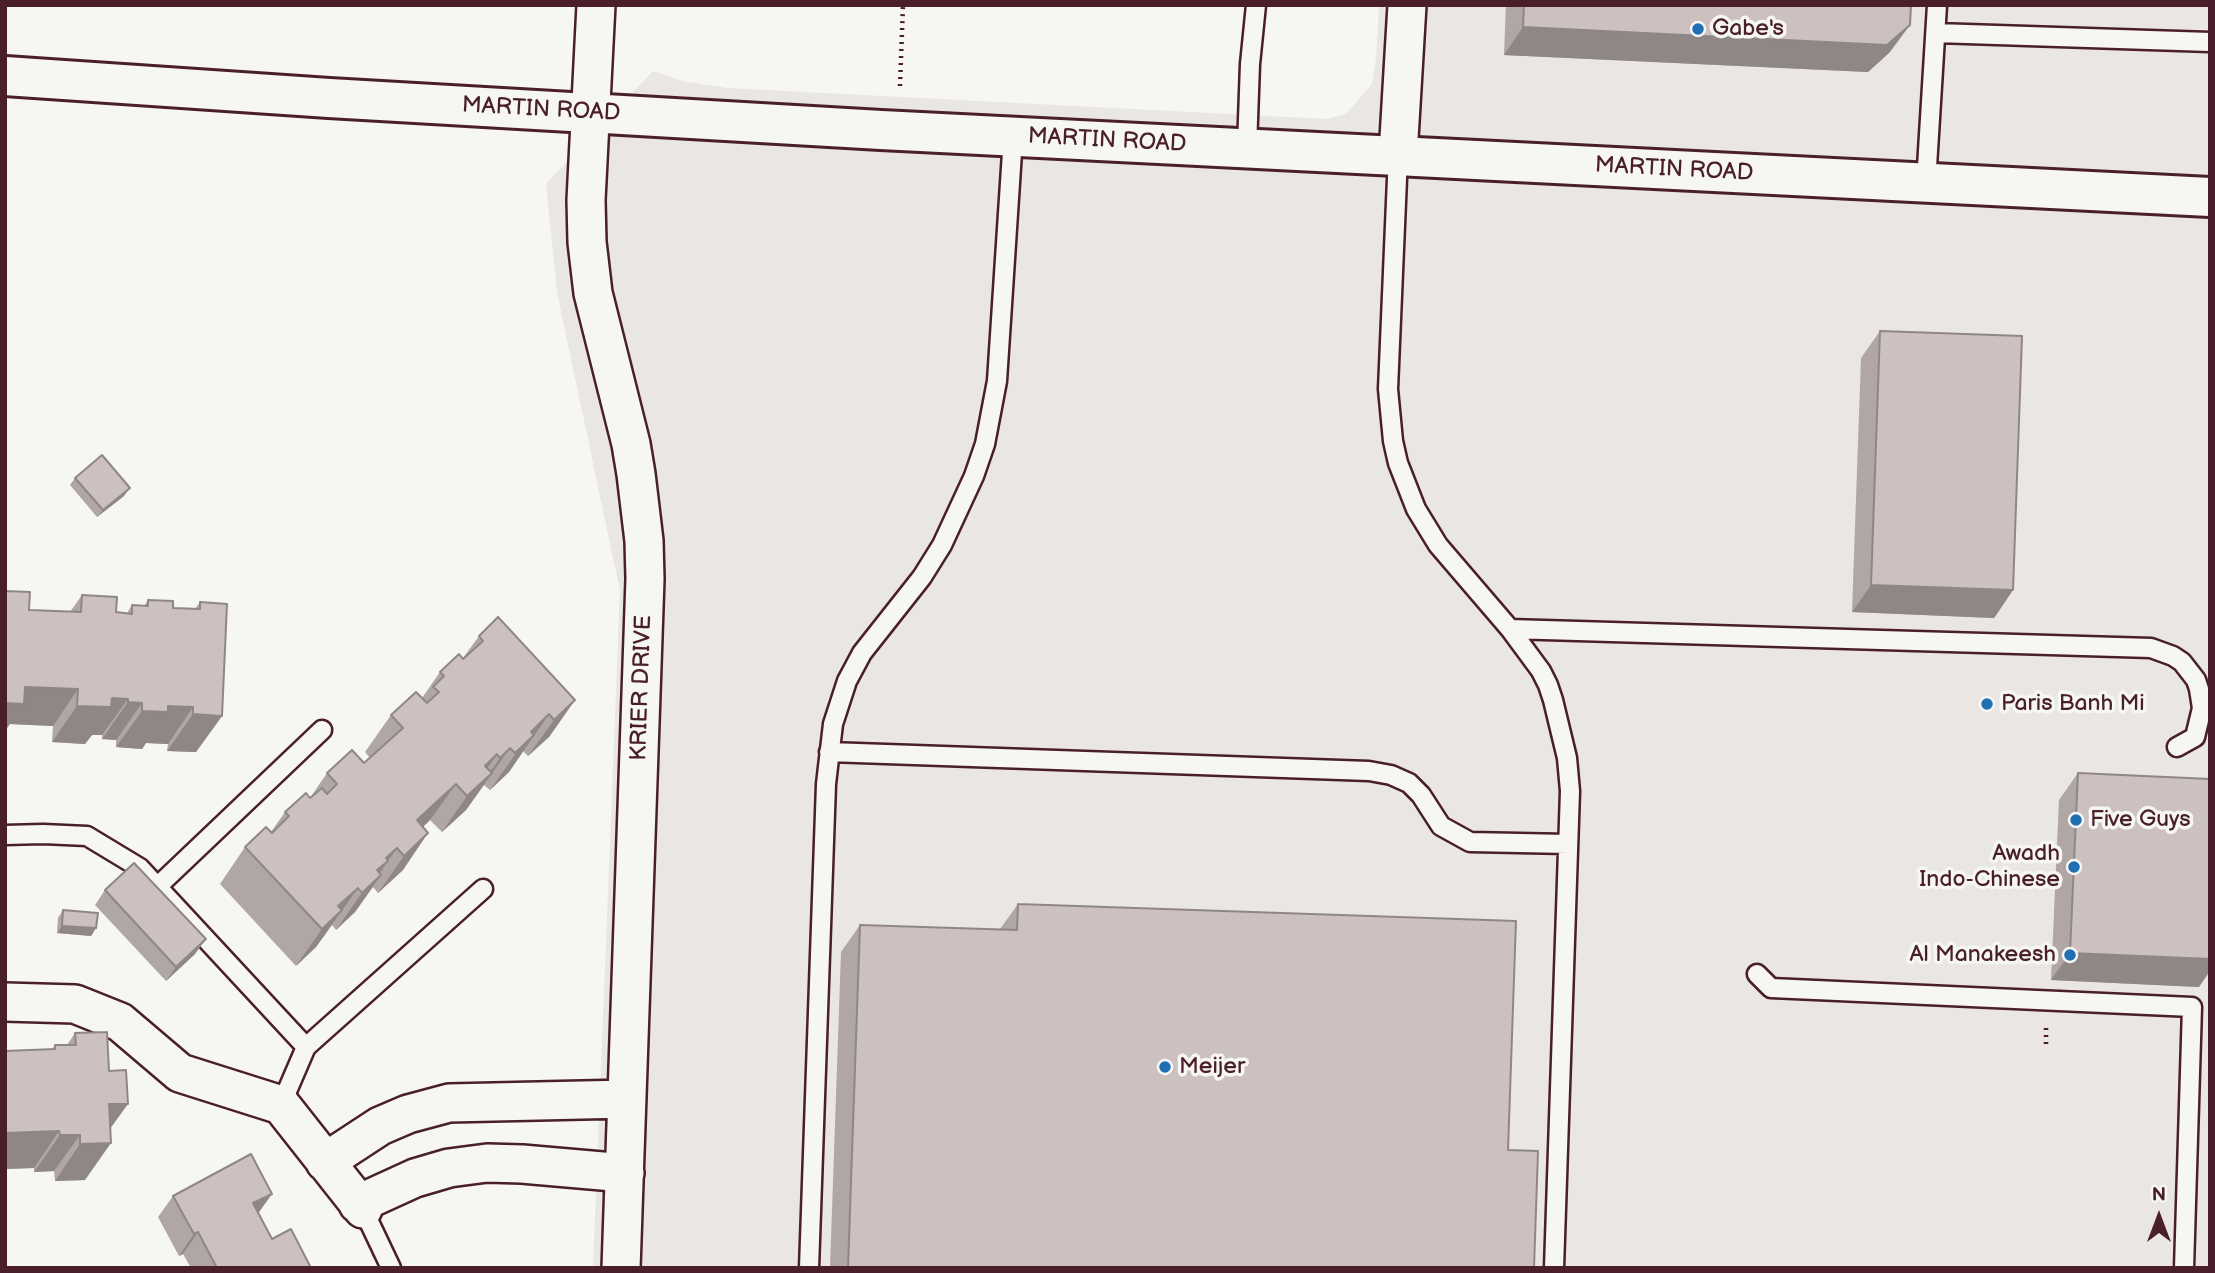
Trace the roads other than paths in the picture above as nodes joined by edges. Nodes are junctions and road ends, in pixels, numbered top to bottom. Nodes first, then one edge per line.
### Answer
1 (596, 5) edge
2 (1256, 5) edge
3 (1407, 5) edge
4 (1937, 5) edge
5 (1936, 33) junction
6 (2210, 42) edge
7 (5, 76) edge
8 (591, 113) junction
9 (1013, 136) junction
10 (1247, 147) junction
11 (1398, 155) junction
12 (1926, 183) junction
13 (2210, 197) edge
14 (1510, 629) junction
15 (322, 730) dead end
16 (2177, 747) dead end
17 (828, 752) junction
18 (5, 835) edge
19 (1568, 844) junction
20 (157, 887) junction
21 (483, 889) dead end
22 (1757, 974) dead end
23 (5, 1002) edge
24 (306, 1046) junction
25 (628, 1099) junction
26 (281, 1105) junction
27 (325, 1162) junction
28 (625, 1173) junction
29 (361, 1207) junction
30 (391, 1268) edge
31 (621, 1268) edge
32 (809, 1268) edge
33 (1554, 1268) edge
34 (2184, 1268) edge

1 - 8 street, KRIER DRIVE
2 - 10 lane
3 - 11 street
4 - 5 lane
5 - 6 lane
5 - 12 lane
7 - 8 street, MARTIN ROAD
8 - 9 street, MARTIN ROAD
8 - 25 street, KRIER DRIVE
9 - 10 street, MARTIN ROAD
9 - 17 lane
10 - 11 street, MARTIN ROAD
11 - 12 street, MARTIN ROAD
11 - 14 lane
12 - 13 street, MARTIN ROAD
14 - 16 lane
14 - 19 lane
15 - 20 lane
17 - 19 lane
17 - 32 lane
18 - 20 lane
19 - 33 lane
20 - 24 lane
21 - 24 lane
22 - 34 lane
23 - 26 street
24 - 26 lane
25 - 27 street
25 - 28 street, KRIER DRIVE
26 - 27 street
27 - 29 street
28 - 29 street
28 - 31 street, KRIER DRIVE
29 - 30 lane

